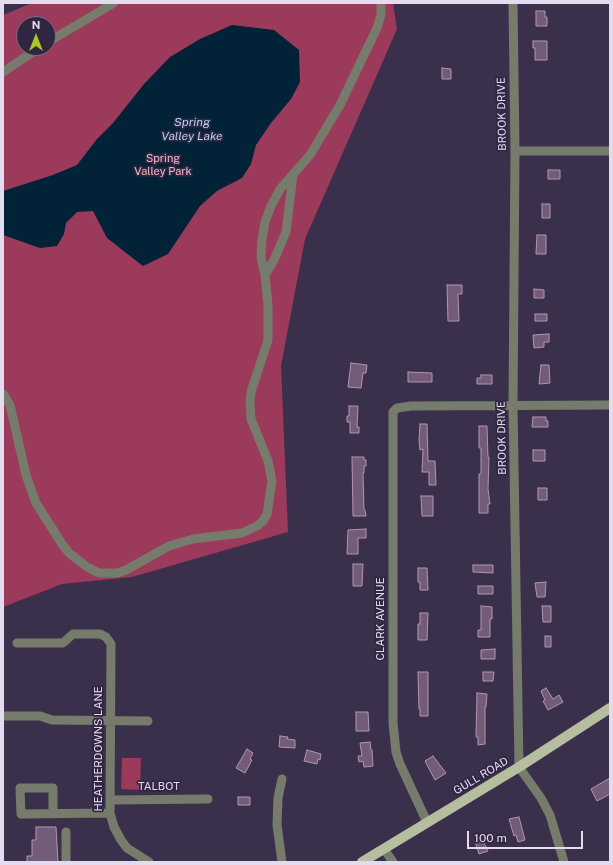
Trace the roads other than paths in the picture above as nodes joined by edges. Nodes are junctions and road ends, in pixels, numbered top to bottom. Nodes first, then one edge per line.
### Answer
1 (114, 3) edge
2 (381, 3) edge
3 (513, 3) edge
4 (56, 37) edge
5 (27, 56) edge
6 (3, 72) edge
7 (515, 151) junction
8 (610, 151) edge
9 (293, 175) junction
10 (265, 275) junction
11 (3, 394) edge
12 (513, 405) junction
13 (610, 405) edge
14 (17, 643) dead end
15 (610, 708) edge
16 (3, 716) edge
17 (110, 721) junction
18 (148, 721) dead end
19 (519, 767) junction
20 (282, 779) dead end
21 (208, 799) dead end
22 (110, 800) junction
23 (52, 813) junction
24 (110, 813) junction
25 (427, 822) junction
26 (66, 832) dead end
27 (384, 849) junction
28 (66, 862) edge
29 (149, 862) edge
30 (282, 862) edge
31 (362, 862) edge
32 (393, 862) edge
33 (564, 862) edge

1 - 4 street
2 - 9 street
3 - 7 street, BROOK DRIVE
5 - 6 street
7 - 8 street
7 - 12 street, BROOK DRIVE
9 - 10 street
9 - 10 street
10 - 11 street
12 - 13 street
12 - 19 street, BROOK DRIVE
12 - 25 street, CLARK AVENUE
14 - 17 street, HEATHERDOWNS LANE
15 - 19 main road, GULL ROAD
16 - 17 street
17 - 18 street
17 - 22 street, HEATHERDOWNS LANE
19 - 25 main road, GULL ROAD
19 - 33 street
20 - 30 street
21 - 22 street, TALBOT
22 - 24 street, HEATHERDOWNS LANE
23 - 23 street
23 - 24 street
24 - 29 street, HEATHERDOWNS LANE
25 - 27 main road, GULL ROAD
26 - 28 street
27 - 31 main road, GULL ROAD
27 - 32 street

